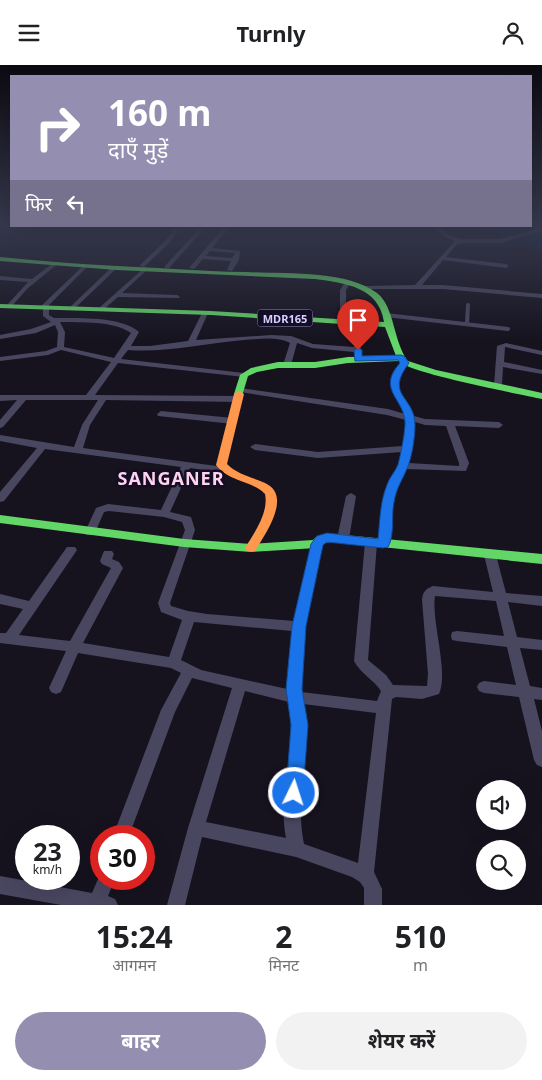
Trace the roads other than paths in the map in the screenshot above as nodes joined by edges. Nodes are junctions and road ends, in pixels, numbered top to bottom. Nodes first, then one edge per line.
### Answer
1 (37, 263) edge
2 (85, 263) edge
3 (147, 263) edge
4 (170, 263) edge
5 (196, 263) edge
6 (234, 263) edge
7 (438, 263) edge
8 (484, 263) edge
9 (53, 265) junction
10 (506, 266) dead end
11 (84, 267) junction
12 (167, 267) junction
13 (114, 268) junction
14 (143, 268) junction
15 (192, 268) junction
16 (230, 270) junction
17 (262, 274) junction
18 (0, 278) edge
19 (34, 281) junction
20 (347, 283) junction
21 (417, 287) junction
22 (365, 288) junction
23 (116, 295) junction
24 (542, 296) edge
25 (177, 297) dead end
26 (468, 305) dead end
27 (5, 306) edge
28 (45, 306) junction
29 (72, 308) junction
30 (101, 309) junction
31 (205, 313) junction
32 (388, 320) junction
33 (55, 321) junction
34 (343, 322) junction
35 (357, 323) junction
36 (467, 324) junction
37 (508, 329) dead end
38 (0, 337) edge
39 (291, 338) junction
40 (191, 343) junction
41 (60, 347) junction
42 (126, 348) junction
43 (542, 353) edge
44 (358, 355) junction
45 (0, 359) edge
46 (117, 361) junction
47 (403, 361) junction
48 (501, 364) junction
49 (288, 365) junction
50 (542, 372) edge
51 (244, 375) junction
52 (498, 385) junction
53 (239, 395) junction
54 (542, 396) edge
55 (24, 397) junction
56 (0, 398) edge
57 (88, 398) junction
58 (103, 398) junction
59 (161, 414) dead end
60 (410, 416) junction
61 (233, 421) junction
62 (450, 423) junction
63 (0, 425) edge
64 (499, 425) dead end
65 (0, 438) edge
66 (43, 446) junction
67 (255, 447) dead end
68 (406, 449) junction
69 (77, 451) junction
70 (186, 466) junction
71 (403, 466) junction
72 (224, 470) junction
73 (2, 493) edge
74 (351, 496) dead end
75 (164, 514) junction
76 (0, 519) edge
77 (90, 532) junction
78 (344, 539) junction
79 (184, 543) junction
80 (377, 543) junction
81 (317, 544) junction
82 (252, 548) junction
83 (71, 550) dead end
84 (108, 554) dead end
85 (490, 555) junction
86 (542, 559) edge
87 (501, 597) junction
88 (0, 599) edge
89 (542, 601) edge
90 (32, 607) junction
91 (190, 617) junction
92 (299, 626) junction
93 (457, 636) dead end
94 (5, 638) edge
95 (512, 642) junction
96 (542, 645) edge
97 (74, 647) junction
98 (173, 663) junction
99 (189, 670) junction
100 (240, 683) junction
101 (484, 687) dead end
102 (56, 688) dead end
103 (389, 691) junction
104 (525, 692) junction
105 (542, 694) edge
106 (295, 697) junction
107 (383, 708) junction
108 (542, 760) edge
109 (125, 825) edge
110 (196, 828) junction
111 (297, 849) junction
112 (365, 875) junction
113 (0, 885) edge
114 (104, 890) edge
115 (101, 904) edge
116 (176, 905) edge
117 (373, 905) edge

1 - 9 street
2 - 14 street
3 - 14 street
4 - 12 street
5 - 15 street
6 - 16 street
7 - 21 street
8 - 10 street
9 - 11 street
9 - 19 street
11 - 13 street
11 - 28 street
12 - 14 street
12 - 15 street
13 - 14 street
13 - 29 street
14 - 17 street
14 - 23 street
15 - 16 street
16 - 17 street
17 - 20 street
18 - 19 street
19 - 27 street
20 - 22 street
20 - 34 street
21 - 22 street
21 - 24 street
22 - 32 street
23 - 25 street
23 - 30 street
26 - 36 lane
27 - 28 street, MDR165
28 - 29 street, MDR165
28 - 33 street
29 - 30 street, MDR165
30 - 31 street, MDR165
31 - 34 street, MDR165
31 - 40 street
32 - 35 street, MDR165
32 - 36 lane
32 - 47 street
33 - 38 street
33 - 41 street
33 - 42 street
34 - 35 street, MDR165
35 - 44 street
36 - 37 lane
39 - 40 street
39 - 44 street
39 - 49 street
40 - 42 street
41 - 45 street
41 - 46 street
42 - 46 street
43 - 48 street
44 - 47 street
44 - 49 street
46 - 51 street
46 - 57 street
47 - 52 street
47 - 60 street
48 - 50 street
48 - 52 street
49 - 51 street
51 - 53 street
52 - 54 street
53 - 58 street
53 - 60 street
53 - 61 street
55 - 56 street
55 - 57 street
55 - 63 street
57 - 58 street
58 - 69 street
59 - 61 street
60 - 62 street
60 - 68 street
61 - 72 street
62 - 64 street
62 - 71 street
65 - 66 street
66 - 69 street
66 - 73 street
67 - 68 street
68 - 71 street
69 - 70 street
70 - 72 street
70 - 75 street
71 - 80 street
72 - 82 street
74 - 78 street
75 - 77 street
75 - 79 street
76 - 77 street
77 - 79 street
78 - 80 street
78 - 81 street
79 - 82 street
79 - 91 street
80 - 85 street
80 - 103 street
81 - 82 street
81 - 92 street
83 - 90 street
84 - 97 street
85 - 86 street
85 - 87 street
87 - 89 street
87 - 95 street
87 - 103 street
88 - 90 street
90 - 94 street
91 - 92 street
91 - 98 street
92 - 106 street
93 - 95 street
94 - 97 street
95 - 96 street
95 - 104 street
97 - 98 street
97 - 102 street
98 - 99 street
99 - 100 street
99 - 109 street
100 - 106 street
100 - 110 street
101 - 104 street
103 - 107 street
104 - 105 street
104 - 108 street
106 - 107 street
106 - 111 street
107 - 112 street
110 - 111 street
110 - 116 street
111 - 112 street
112 - 117 street
113 - 115 street
114 - 115 street

